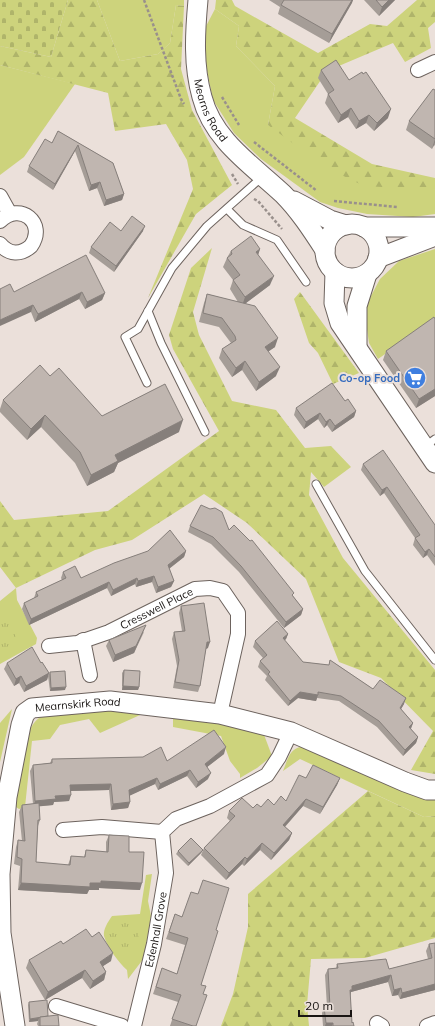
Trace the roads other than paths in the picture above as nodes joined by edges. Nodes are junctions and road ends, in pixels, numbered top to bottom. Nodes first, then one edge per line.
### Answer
1 (198, 0) edge
2 (435, 62) edge
3 (418, 70) dead end
4 (262, 177) junction
5 (283, 194) junction
6 (0, 196) edge
7 (227, 209) junction
8 (5, 217) edge
9 (355, 226) junction
10 (435, 227) edge
11 (435, 236) edge
12 (0, 245) edge
13 (325, 250) junction
14 (378, 258) junction
15 (335, 272) junction
16 (367, 274) junction
17 (306, 282) dead end
18 (148, 312) junction
19 (357, 346) junction
20 (148, 383) dead end
21 (205, 432) dead end
22 (429, 443) edge
23 (435, 463) edge
24 (316, 484) dead end
25 (83, 640) junction
26 (49, 646) dead end
27 (435, 660) edge
28 (90, 675) dead end
29 (220, 714) junction
30 (290, 732) junction
31 (435, 790) edge
32 (63, 830) dead end
33 (162, 832) junction
34 (0, 890) edge
35 (56, 1006) dead end
36 (435, 1023) edge
37 (15, 1026) edge
38 (122, 1026) edge
39 (134, 1026) edge
40 (427, 1026) edge

1 - 4 street, Mearns Road
2 - 3 street
4 - 5 street, Mearns Road
4 - 7 lane
5 - 9 street, Mearns Road
5 - 13 street, Mearns Road
6 - 8 street
7 - 17 lane
7 - 18 lane
8 - 12 street
9 - 10 street
9 - 13 street
9 - 14 street
11 - 14 street
13 - 15 street
14 - 16 street
15 - 16 street
15 - 19 street
16 - 19 street
18 - 20 lane
18 - 21 lane
19 - 22 street
22 - 23 street
24 - 27 lane
25 - 26 street, Cresswell Place
25 - 28 street
25 - 29 street, Cresswell Place
29 - 30 street, Mearnskirk Road
29 - 34 street, Mearnskirk Road
30 - 31 street, Mearnskirk Road
30 - 33 street
32 - 33 street
33 - 39 street, Edenhall Grove
34 - 37 street, Mearnskirk Road
35 - 38 street
36 - 40 street

